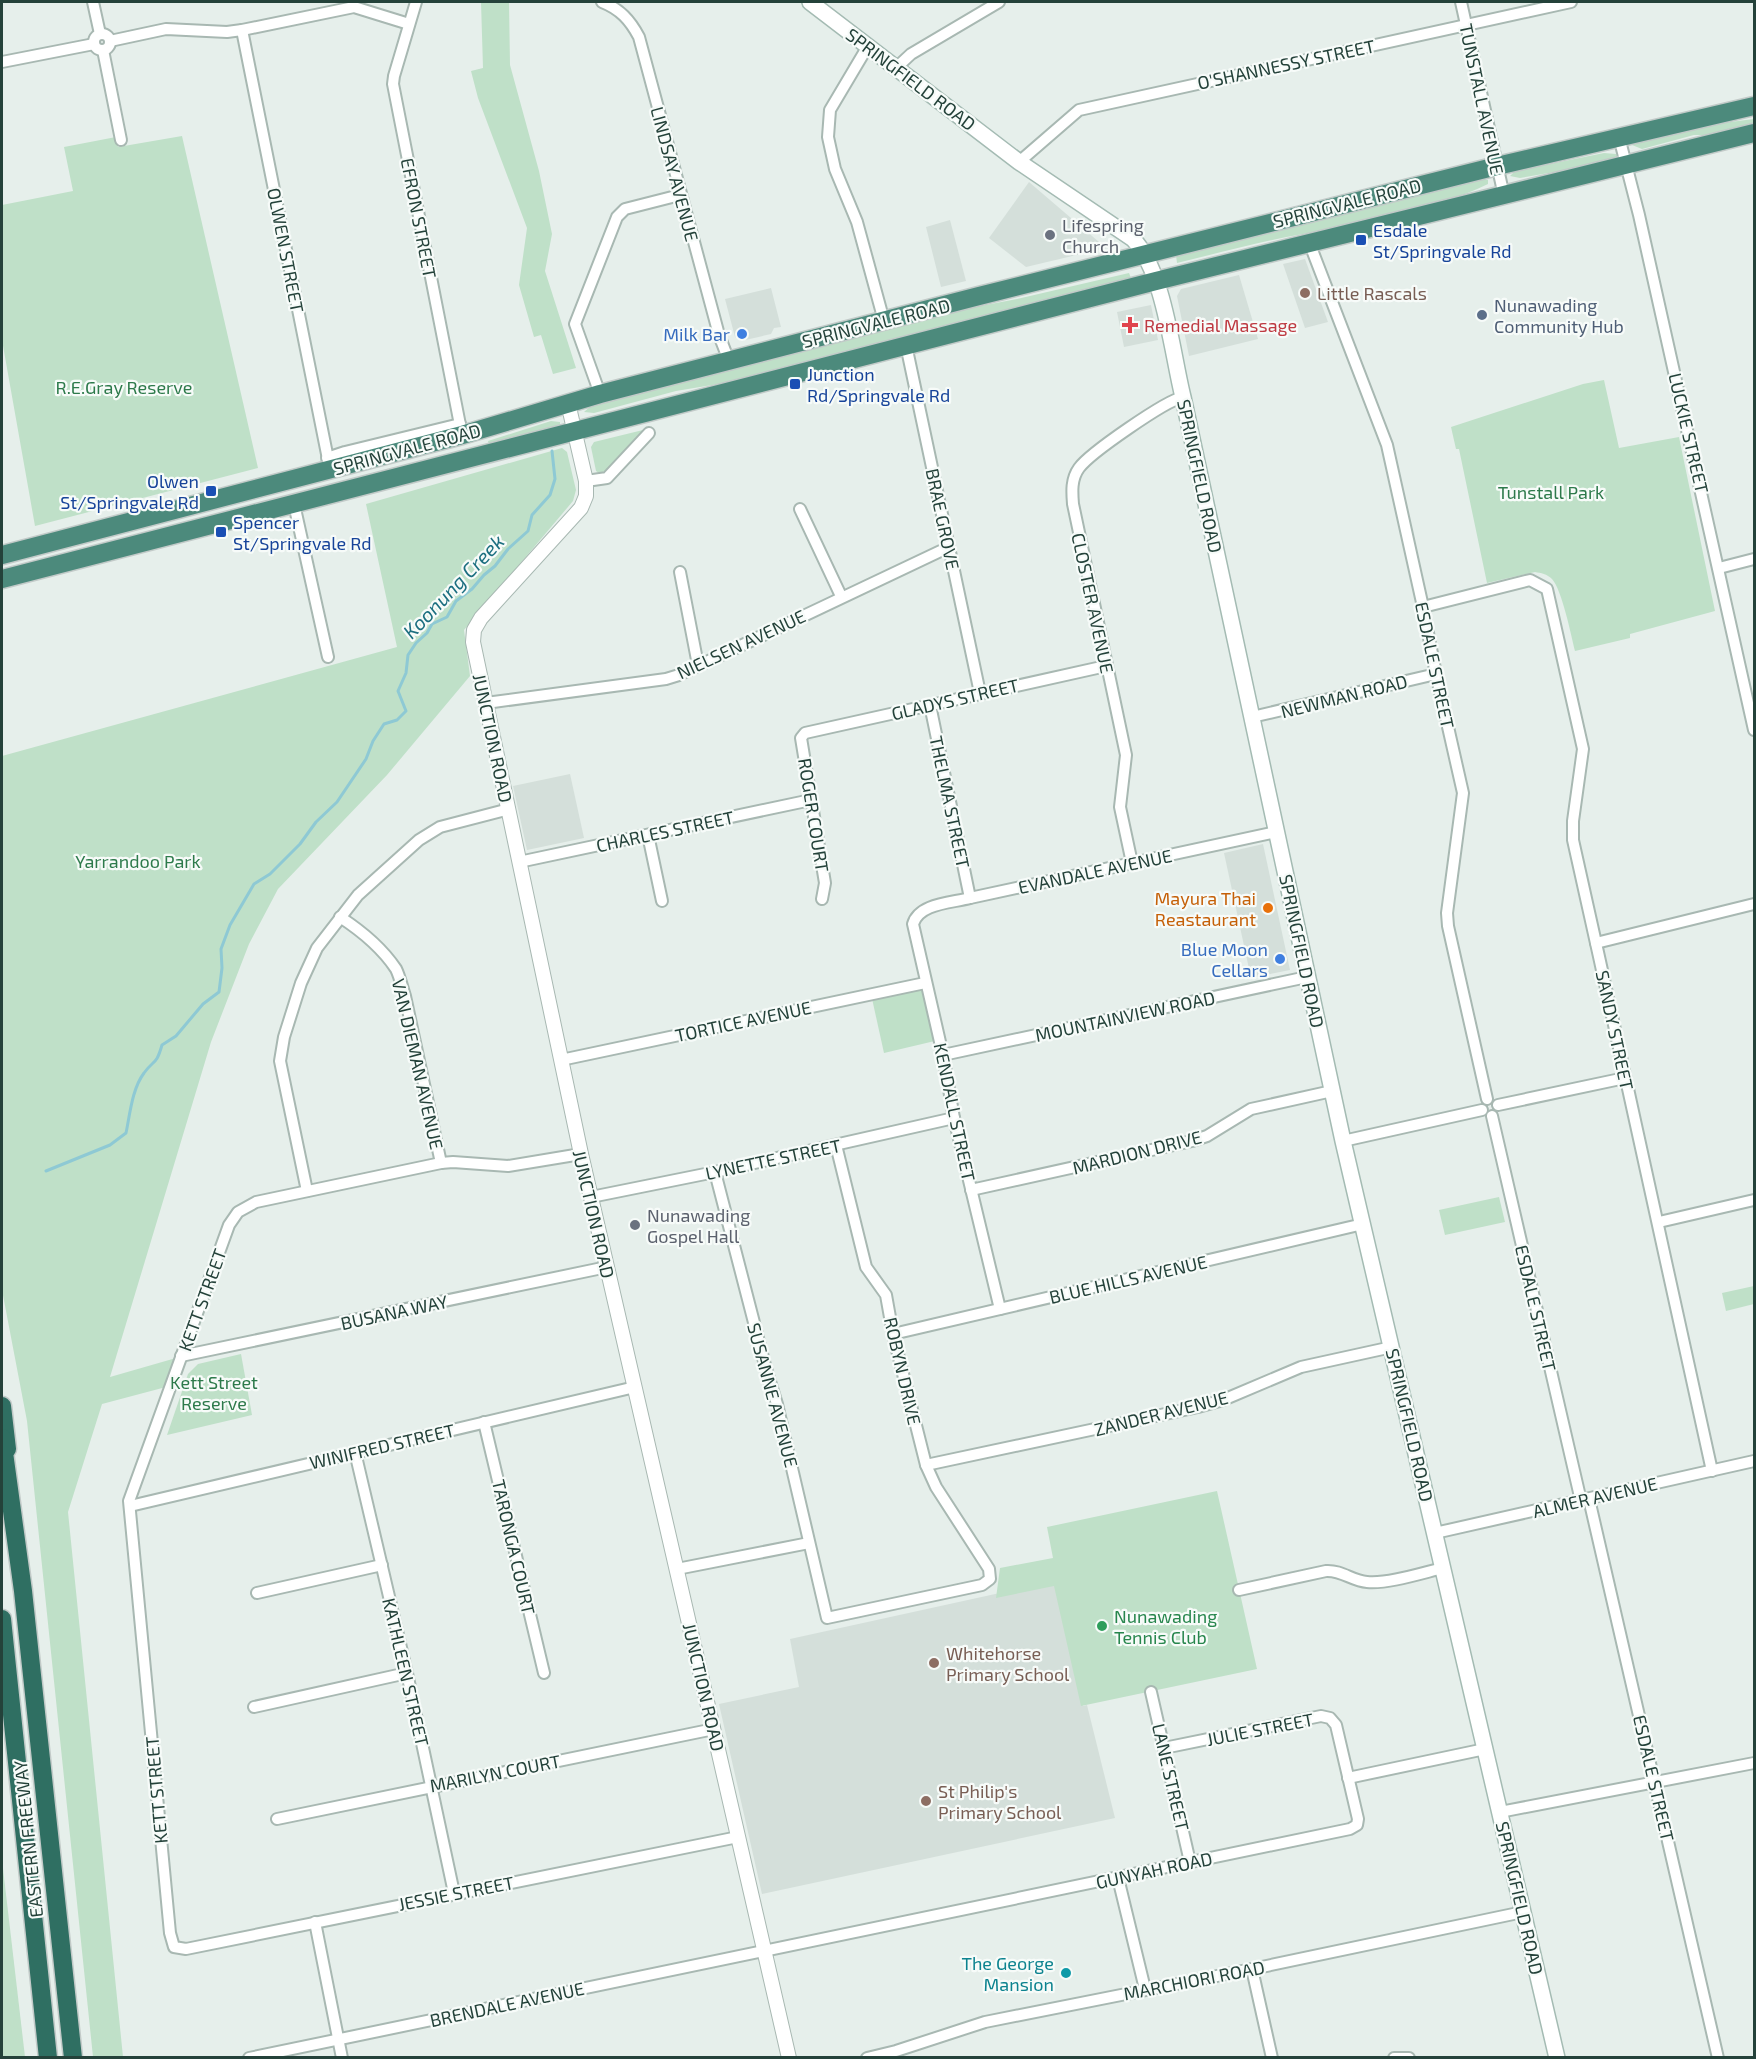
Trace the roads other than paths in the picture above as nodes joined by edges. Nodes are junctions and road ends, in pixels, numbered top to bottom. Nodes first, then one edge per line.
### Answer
1 (93, 2) edge
2 (416, 2) edge
3 (602, 2) edge
4 (810, 2) edge
5 (999, 2) edge
6 (1461, 2) edge
7 (1571, 2) edge
8 (618, 4) edge
9 (409, 24) junction
10 (1466, 25) junction
11 (242, 30) junction
12 (102, 43) junction
13 (868, 46) junction
14 (2, 62) edge
15 (896, 68) junction
16 (1755, 106) edge
17 (1755, 133) edge
18 (1619, 137) junction
19 (121, 140) dead end
20 (1019, 162) junction
21 (1497, 166) junction
22 (1627, 166) junction
23 (680, 195) junction
24 (1504, 196) junction
25 (1309, 242) junction
26 (1145, 254) junction
27 (1156, 281) junction
28 (884, 321) junction
29 (906, 345) junction
30 (729, 361) junction
31 (600, 394) junction
32 (1183, 397) junction
33 (568, 404) junction
34 (461, 430) junction
35 (575, 431) junction
36 (649, 433) dead end
37 (329, 464) junction
38 (586, 481) junction
39 (294, 504) junction
40 (800, 509) dead end
41 (949, 547) junction
42 (2, 555) edge
43 (1755, 559) edge
44 (1719, 568) junction
45 (680, 572) dead end
46 (2, 579) edge
47 (842, 596) junction
48 (1423, 607) junction
49 (328, 657) dead end
50 (698, 666) junction
51 (1106, 666) junction
52 (1436, 674) junction
53 (980, 693) junction
54 (486, 703) junction
55 (930, 705) junction
56 (1252, 717) junction
57 (1755, 730) edge
58 (805, 733) joint
59 (811, 800) junction
60 (508, 809) junction
61 (1276, 832) junction
62 (648, 835) junction
63 (519, 862) junction
64 (1132, 863) junction
65 (970, 898) junction
66 (822, 899) dead end
67 (662, 901) dead end
68 (1755, 904) edge
69 (916, 916) joint
70 (340, 917) junction
71 (1596, 943) junction
72 (1307, 977) junction
73 (926, 983) junction
74 (943, 1055) junction
75 (561, 1060) junction
76 (1625, 1078) junction
77 (1332, 1091) junction
78 (1487, 1100) junction
79 (1498, 1105) junction
80 (1482, 1110) junction
81 (1492, 1116) junction
82 (954, 1118) junction
83 (1343, 1141) junction
84 (836, 1145) junction
85 (581, 1154) junction
86 (441, 1163) junction
87 (715, 1172) junction
88 (971, 1190) junction
89 (307, 1191) junction
90 (591, 1197) junction
91 (1755, 1200) edge
92 (1659, 1222) junction
93 (1363, 1224) junction
94 (607, 1267) junction
95 (1000, 1309) junction
96 (893, 1334) junction
97 (1392, 1347) junction
98 (181, 1356) junction
99 (634, 1387) junction
100 (2, 1406) edge
101 (484, 1422) junction
102 (2, 1438) edge
103 (356, 1452) junction
104 (1755, 1461) edge
105 (926, 1465) junction
106 (1712, 1470) junction
107 (1585, 1500) junction
108 (130, 1506) junction
109 (1435, 1533) junction
110 (809, 1543) junction
111 (382, 1565) junction
112 (1443, 1568) junction
113 (677, 1569) junction
114 (1239, 1590) dead end
115 (23, 1591) junction
116 (257, 1593) dead end
117 (827, 1618) joint
118 (2, 1619) edge
119 (407, 1673) junction
120 (544, 1673) dead end
121 (1151, 1692) dead end
122 (254, 1707) dead end
123 (714, 1729) junction
124 (1164, 1748) junction
125 (1485, 1749) junction
126 (1755, 1763) edge
127 (1348, 1778) junction
128 (1654, 1782) junction
129 (432, 1786) junction
130 (1500, 1812) junction
131 (277, 1819) dead end
132 (738, 1837) junction
133 (1190, 1862) junction
134 (1118, 1878) junction
135 (454, 1893) junction
136 (1523, 1912) junction
137 (315, 1922) junction
138 (174, 1947) joint
139 (765, 1951) junction
140 (1252, 1969) junction
141 (1145, 1989) junction
142 (338, 2039) junction
143 (1409, 2057) edge
144 (48, 2058) edge
145 (73, 2058) edge
146 (249, 2058) edge
147 (342, 2058) edge
148 (789, 2058) edge
149 (867, 2058) edge
150 (1272, 2058) edge
151 (1394, 2058) edge
152 (1557, 2058) edge
153 (1718, 2058) edge

1 - 12 street
2 - 9 street, EFRON STREET
3 - 8 street, LINDSAY AVENUE
4 - 13 main road, SPRINGFIELD ROAD
5 - 15 street
6 - 10 street, TUNSTALL AVENUE
7 - 10 street, O'SHANNESSY STREET
8 - 23 street, LINDSAY AVENUE
9 - 11 street
9 - 34 street, EFRON STREET
10 - 20 street, O'SHANNESSY STREET
10 - 21 street, TUNSTALL AVENUE
11 - 12 street
11 - 37 street, OLWEN STREET
12 - 14 street
12 - 19 street
13 - 15 main road, SPRINGFIELD ROAD
13 - 28 street
15 - 20 main road, SPRINGFIELD ROAD
16 - 18 highway, SPRINGVALE ROAD
17 - 22 highway, SPRINGVALE ROAD
18 - 21 highway, SPRINGVALE ROAD
18 - 22 street, LUCKIE STREET
20 - 26 main road, SPRINGFIELD ROAD
21 - 24 street, TUNSTALL AVENUE
21 - 26 highway, SPRINGVALE ROAD
22 - 24 highway, SPRINGVALE ROAD
22 - 44 street, LUCKIE STREET
23 - 30 street, LINDSAY AVENUE
23 - 31 street
24 - 25 highway, SPRINGVALE ROAD
25 - 27 highway, SPRINGVALE ROAD
25 - 48 street, ESDALE STREET
26 - 27 main road, SPRINGFIELD ROAD
26 - 28 highway, SPRINGVALE ROAD
27 - 29 highway, SPRINGVALE ROAD
27 - 32 main road, SPRINGFIELD ROAD
28 - 30 highway, SPRINGVALE ROAD
29 - 35 highway, SPRINGVALE ROAD
29 - 41 street, BRAE GROVE
30 - 31 highway, SPRINGVALE ROAD
31 - 33 highway, SPRINGVALE ROAD
32 - 51 street, CLOSTER AVENUE
32 - 56 main road, SPRINGFIELD ROAD
33 - 34 highway, SPRINGVALE ROAD
33 - 35 street, JUNCTION ROAD
34 - 37 highway, SPRINGVALE ROAD
35 - 38 street, JUNCTION ROAD
35 - 39 highway, SPRINGVALE ROAD
36 - 38 street
37 - 42 highway, SPRINGVALE ROAD
38 - 54 street, JUNCTION ROAD
39 - 46 highway, SPRINGVALE ROAD
39 - 49 street
40 - 47 street
41 - 47 street, NIELSEN AVENUE
41 - 53 street, BRAE GROVE
43 - 44 street
44 - 57 street, LUCKIE STREET
45 - 50 street
47 - 50 street, NIELSEN AVENUE
48 - 52 street, ESDALE STREET
48 - 71 street, SANDY STREET
50 - 54 street, NIELSEN AVENUE
51 - 53 street, GLADYS STREET
51 - 64 street, CLOSTER AVENUE
52 - 56 street, NEWMAN ROAD
52 - 78 street, ESDALE STREET
53 - 55 street, GLADYS STREET
54 - 60 street, JUNCTION ROAD
55 - 58 street, GLADYS STREET
55 - 65 street, THELMA STREET
56 - 61 main road, SPRINGFIELD ROAD
58 - 59 street, ROGER COURT
59 - 62 street, CHARLES STREET
59 - 66 street, ROGER COURT
60 - 63 street, JUNCTION ROAD
60 - 70 street
61 - 64 street, EVANDALE AVENUE
61 - 72 main road, SPRINGFIELD ROAD
62 - 63 street, CHARLES STREET
62 - 67 street
63 - 75 street, JUNCTION ROAD
64 - 65 street, EVANDALE AVENUE
65 - 69 street, EVANDALE AVENUE
68 - 71 street
69 - 73 street, KENDALL STREET
70 - 86 street, VAN DIEMAN AVENUE
70 - 89 street
71 - 76 street, SANDY STREET
72 - 74 street, MOUNTAINVIEW ROAD
72 - 77 main road, SPRINGFIELD ROAD
73 - 74 street, KENDALL STREET
73 - 75 street, TORTICE AVENUE
74 - 82 street, KENDALL STREET
75 - 85 street, JUNCTION ROAD
76 - 79 street
76 - 92 street, SANDY STREET
77 - 83 main road, SPRINGFIELD ROAD
77 - 88 street, MARDION DRIVE
78 - 79 street
78 - 80 street
79 - 81 street
80 - 81 street
80 - 83 street
81 - 107 street, ESDALE STREET
82 - 84 street, LYNETTE STREET
82 - 88 street, KENDALL STREET
83 - 93 main road, SPRINGFIELD ROAD
84 - 87 street, LYNETTE STREET
84 - 96 street, ROBYN DRIVE
85 - 86 street, KETT STREET
85 - 90 street, JUNCTION ROAD
86 - 89 street, KETT STREET
87 - 90 street, LYNETTE STREET
87 - 110 street, SUSANNE AVENUE
88 - 95 street, KENDALL STREET
89 - 98 street, KETT STREET
90 - 94 street, JUNCTION ROAD
91 - 92 street
92 - 106 street, SANDY STREET
93 - 95 street, BLUE HILLS AVENUE
93 - 97 main road, SPRINGFIELD ROAD
94 - 98 street, BUSANA WAY
94 - 99 street, JUNCTION ROAD
95 - 96 street, BLUE HILLS AVENUE
96 - 105 street, ROBYN DRIVE
97 - 105 street, ZANDER AVENUE
97 - 109 main road, SPRINGFIELD ROAD
98 - 108 street, KETT STREET
99 - 101 street, WINIFRED STREET
99 - 113 street, JUNCTION ROAD
100 - 115 highway
101 - 103 street, WINIFRED STREET
101 - 120 street, TARONGA COURT
102 - 115 highway, EASTERN FREEWAY
103 - 108 street, WINIFRED STREET
103 - 111 street, KATHLEEN STREET
104 - 106 street, ALMER AVENUE
105 - 117 street, ROBYN DRIVE
106 - 107 street, ALMER AVENUE
107 - 109 street, ALMER AVENUE
107 - 128 street, ESDALE STREET
108 - 138 street, KETT STREET
109 - 112 main road, SPRINGFIELD ROAD
110 - 113 street
110 - 117 street, SUSANNE AVENUE
111 - 116 street
111 - 119 street, KATHLEEN STREET
112 - 114 street
112 - 125 main road, SPRINGFIELD ROAD
113 - 123 street, JUNCTION ROAD
115 - 145 highway, EASTERN FREEWAY
118 - 144 highway, EASTERN FREEWAY
119 - 122 street
119 - 129 street, KATHLEEN STREET
121 - 124 street, LANE STREET
123 - 129 street, MARILYN COURT
123 - 132 street, JUNCTION ROAD
124 - 127 street, JULIE STREET
124 - 133 street, LANE STREET
125 - 127 street
125 - 130 main road, SPRINGFIELD ROAD
126 - 128 street
127 - 133 street, GUNYAH ROAD
128 - 130 street
128 - 153 street, ESDALE STREET
129 - 131 street, MARILYN COURT
129 - 135 street, KATHLEEN STREET
130 - 136 main road, SPRINGFIELD ROAD
132 - 135 street, JESSIE STREET
132 - 139 street, JUNCTION ROAD
133 - 134 street, GUNYAH ROAD
134 - 139 street, GUNYAH ROAD
134 - 141 street
135 - 137 street, JESSIE STREET
136 - 140 street, MARCHIORI ROAD
136 - 152 main road, SPRINGFIELD ROAD
137 - 138 street, JESSIE STREET
137 - 142 street
139 - 142 street, BRENDALE AVENUE
139 - 148 street, JUNCTION ROAD
140 - 141 street, MARCHIORI ROAD
140 - 150 street
141 - 149 street, MARCHIORI ROAD
142 - 146 street, BRENDALE AVENUE
142 - 147 street
143 - 151 street

